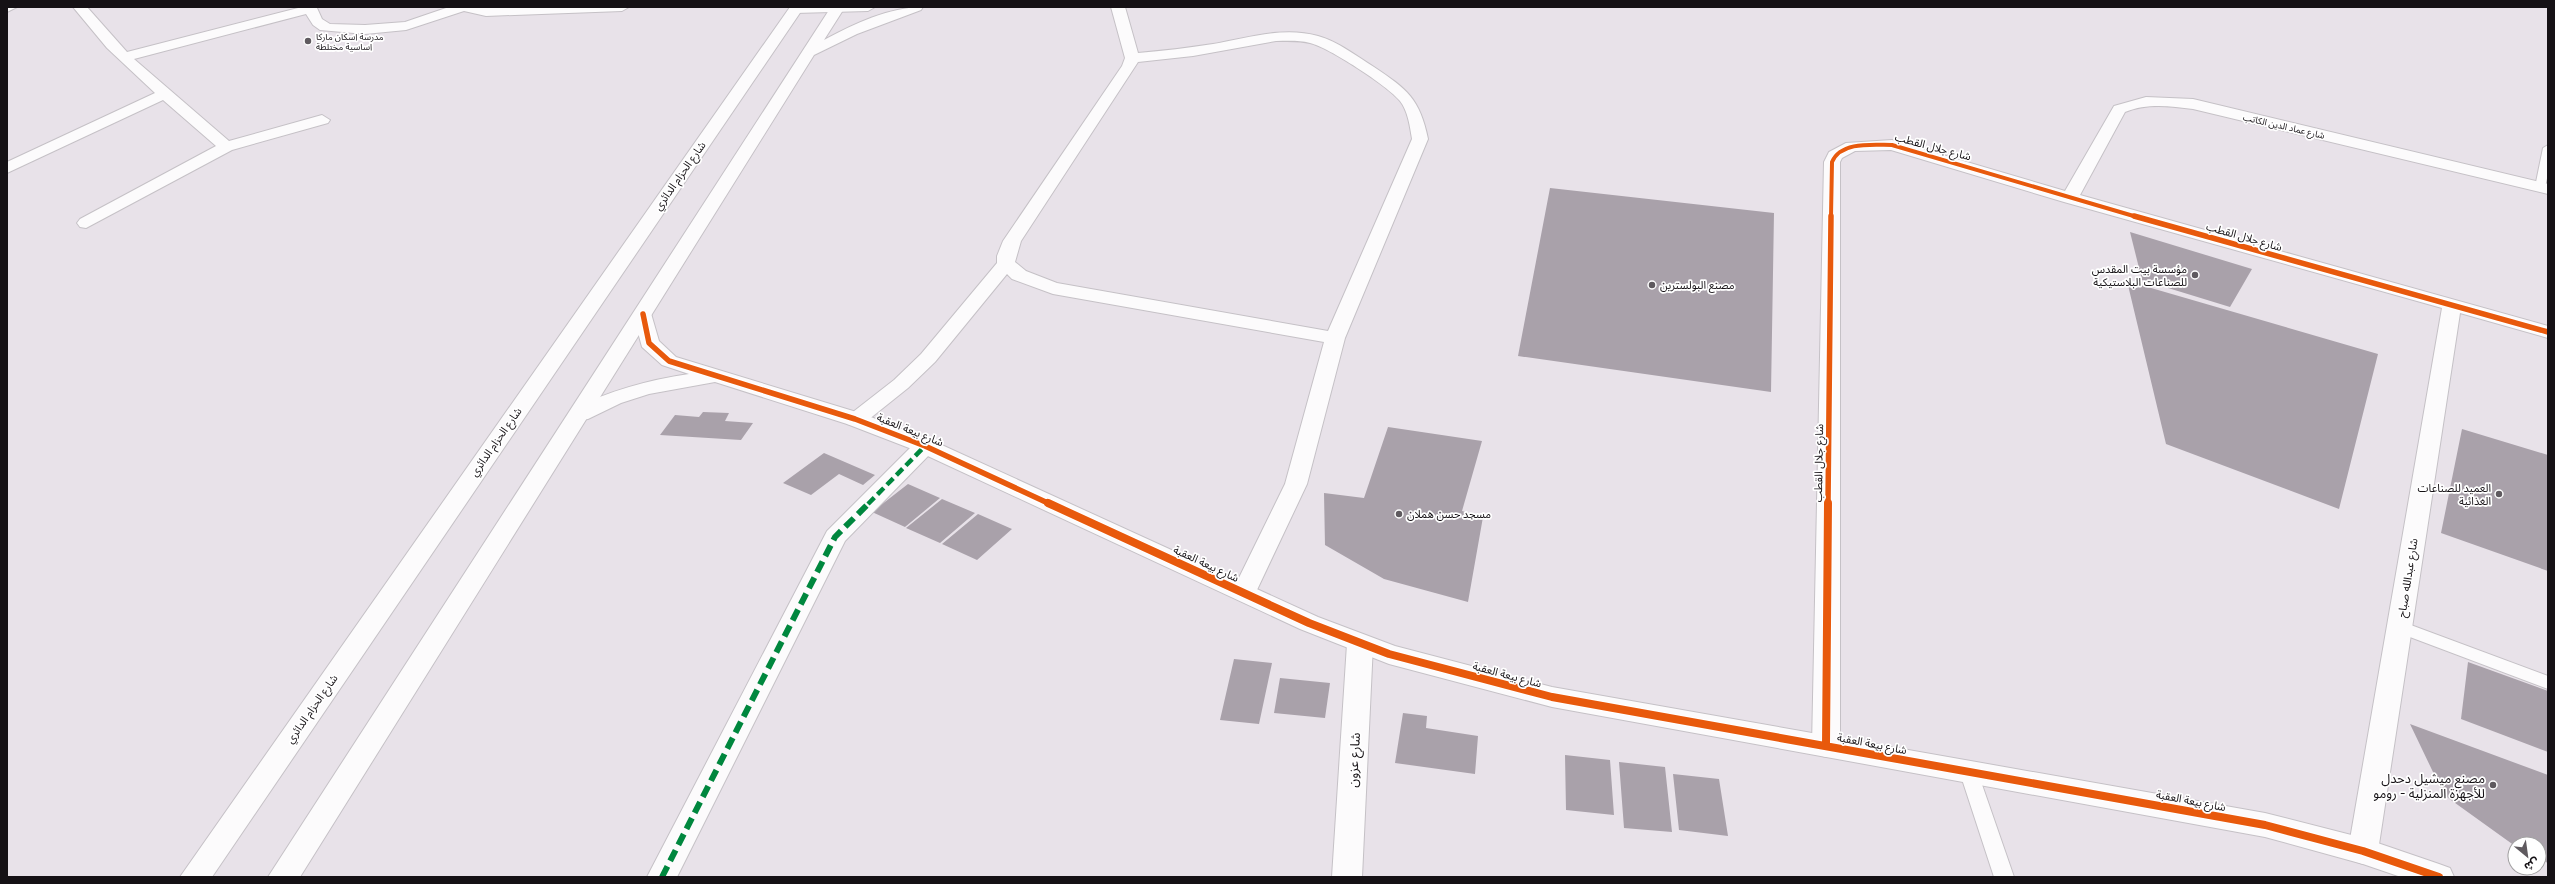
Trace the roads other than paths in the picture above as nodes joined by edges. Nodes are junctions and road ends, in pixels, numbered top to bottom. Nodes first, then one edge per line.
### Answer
1 (10, 7) edge
2 (80, 7) edge
3 (460, 7) edge
4 (465, 7) edge
5 (622, 7) edge
6 (868, 7) edge
7 (916, 7) edge
8 (1118, 7) edge
9 (7, 8) edge
10 (796, 8) edge
11 (838, 8) edge
12 (810, 53) junction
13 (125, 57) junction
14 (1132, 58) junction
15 (167, 93) junction
16 (322, 120) dead end
17 (226, 147) junction
18 (2548, 148) edge
19 (7, 168) edge
20 (2544, 188) edge
21 (2070, 198) junction
22 (86, 223) dead end
23 (1006, 264) junction
24 (2452, 306) junction
25 (643, 314) junction
26 (2548, 332) edge
27 (1335, 338) junction
28 (717, 377) junction
29 (580, 414) junction
30 (855, 418) junction
31 (925, 446) junction
32 (1244, 592) junction
33 (2400, 627) junction
34 (1360, 644) junction
35 (2548, 683) edge
36 (1826, 746) junction
37 (1969, 773) junction
38 (2363, 851) junction
39 (195, 877) edge
40 (283, 877) edge
41 (662, 877) edge
42 (1348, 877) edge
43 (2004, 877) edge
44 (2439, 877) edge

1 - 9 street
2 - 13 street
3 - 13 street
4 - 5 street
6 - 11 street
7 - 12 street
8 - 14 street
10 - 11 street
10 - 39 street, شارع الحزام الدائري
11 - 12 street
12 - 25 street
13 - 15 street
14 - 23 street
14 - 27 street
15 - 17 street
15 - 19 street
16 - 17 street
17 - 22 street
18 - 20 lane
20 - 21 street, شارع عماد الدين الكاتب
21 - 24 street, شارع جلال القطب
21 - 36 street, شارع جلال القطب
23 - 27 street
23 - 30 street
24 - 26 street, شارع جلال القطب
24 - 33 street, شارع عبدالله صباح
25 - 28 street, شارع بيعة العقبة
25 - 29 street
27 - 32 street
28 - 29 street, شارع بيعة العقبة
28 - 30 street, شارع بيعة العقبة
29 - 40 street
30 - 31 street, شارع بيعة العقبة
31 - 32 street, شارع بيعة العقبة
31 - 41 street
32 - 34 street, شارع بيعة العقبة
33 - 35 lane
33 - 38 street, شارع عبدالله صباح
34 - 36 street, شارع بيعة العقبة
34 - 42 street, شارع عزون
36 - 37 street, شارع بيعة العقبة
37 - 38 street, شارع بيعة العقبة
37 - 43 lane
38 - 44 street, شارع بيعة العقبة

